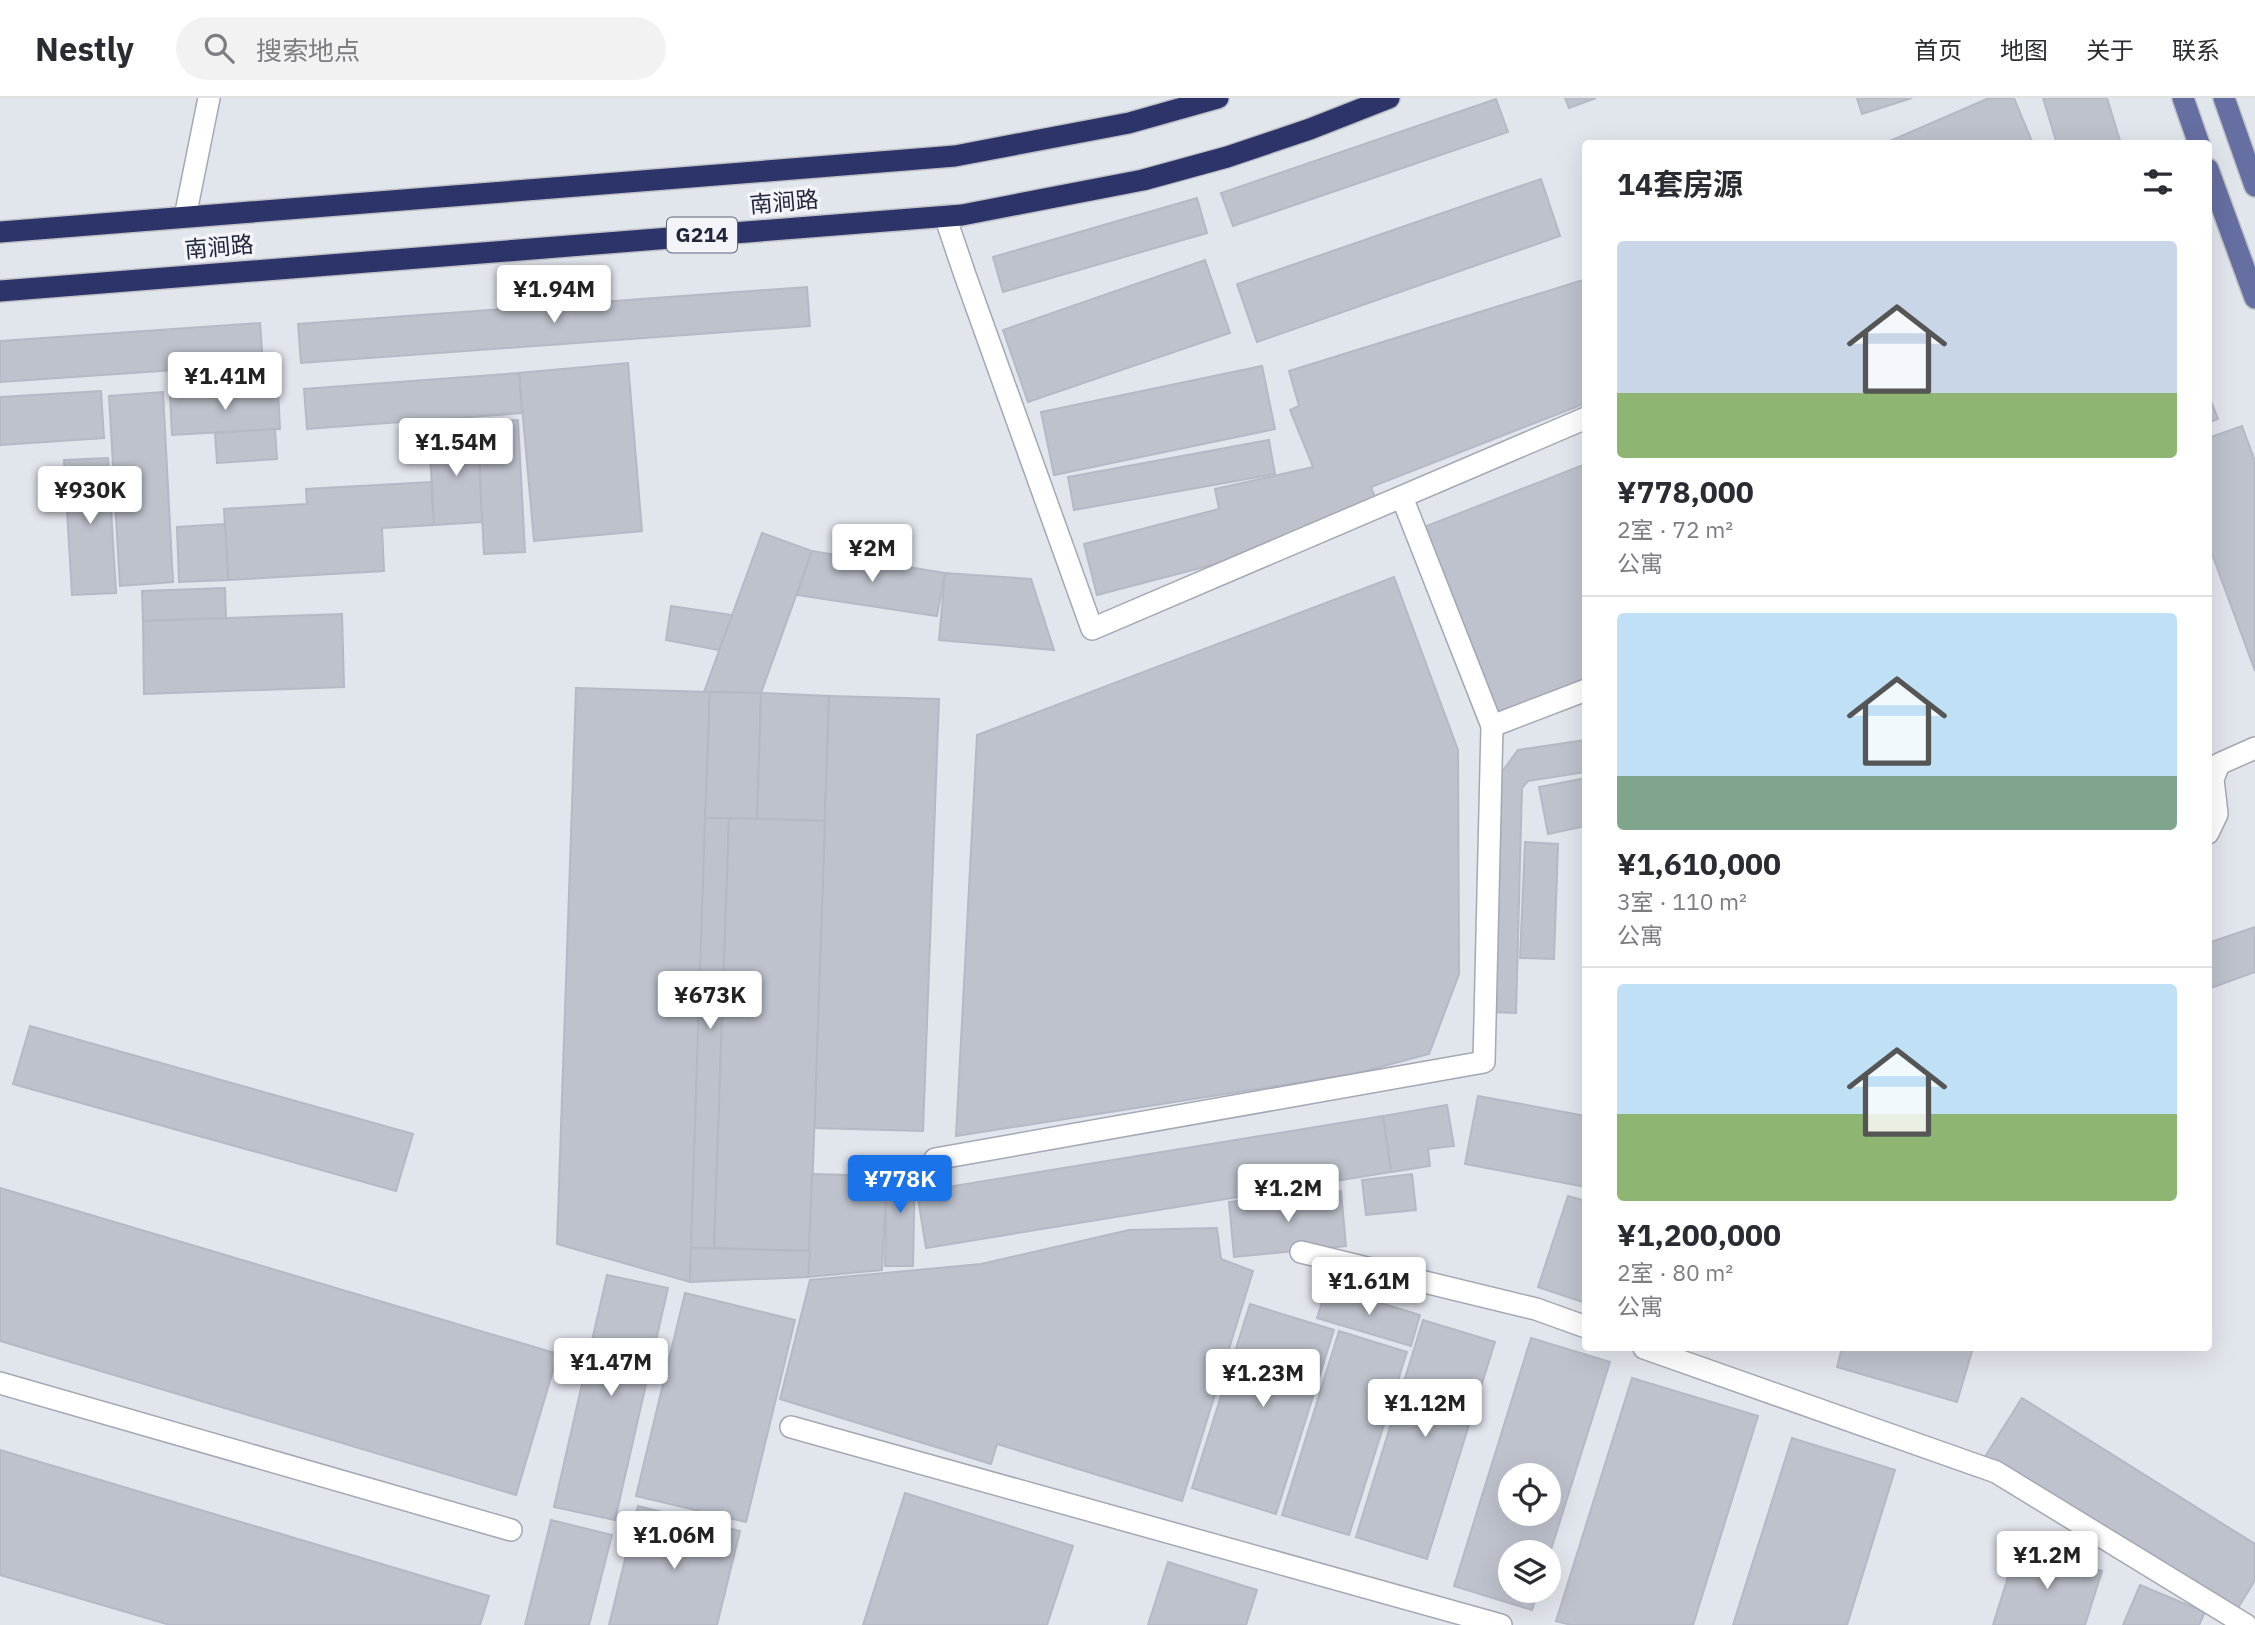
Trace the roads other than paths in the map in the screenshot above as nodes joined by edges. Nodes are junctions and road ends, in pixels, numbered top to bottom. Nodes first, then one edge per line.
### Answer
1 (209, 98) edge
2 (1218, 98) edge
3 (1389, 98) edge
4 (2183, 98) edge
5 (2224, 98) edge
6 (2198, 140) edge
7 (2212, 180) edge
8 (2255, 186) edge
9 (945, 216) junction
10 (185, 217) junction
11 (0, 232) edge
12 (0, 291) edge
13 (2255, 298) edge
14 (1582, 420) edge
15 (1402, 497) junction
16 (1582, 692) edge
17 (1492, 726) junction
18 (2255, 748) edge
19 (2212, 825) edge
20 (935, 1159) dead end
21 (1301, 1252) dead end
22 (1582, 1326) edge
23 (1653, 1351) edge
24 (0, 1383) edge
25 (791, 1427) dead end
26 (511, 1530) dead end
27 (1501, 1625) edge
28 (2246, 1625) edge

1 - 10 street
2 - 10 highway, 南涧路
3 - 9 highway, 南涧路 / G214
4 - 6 main road
5 - 8 main road
7 - 13 main road
9 - 12 highway, 南涧路 / G214
9 - 15 street
10 - 11 highway, 南涧路
14 - 15 street
15 - 17 street
16 - 17 street
17 - 20 street
18 - 19 street
21 - 22 street
23 - 28 street
24 - 26 street
25 - 27 street

